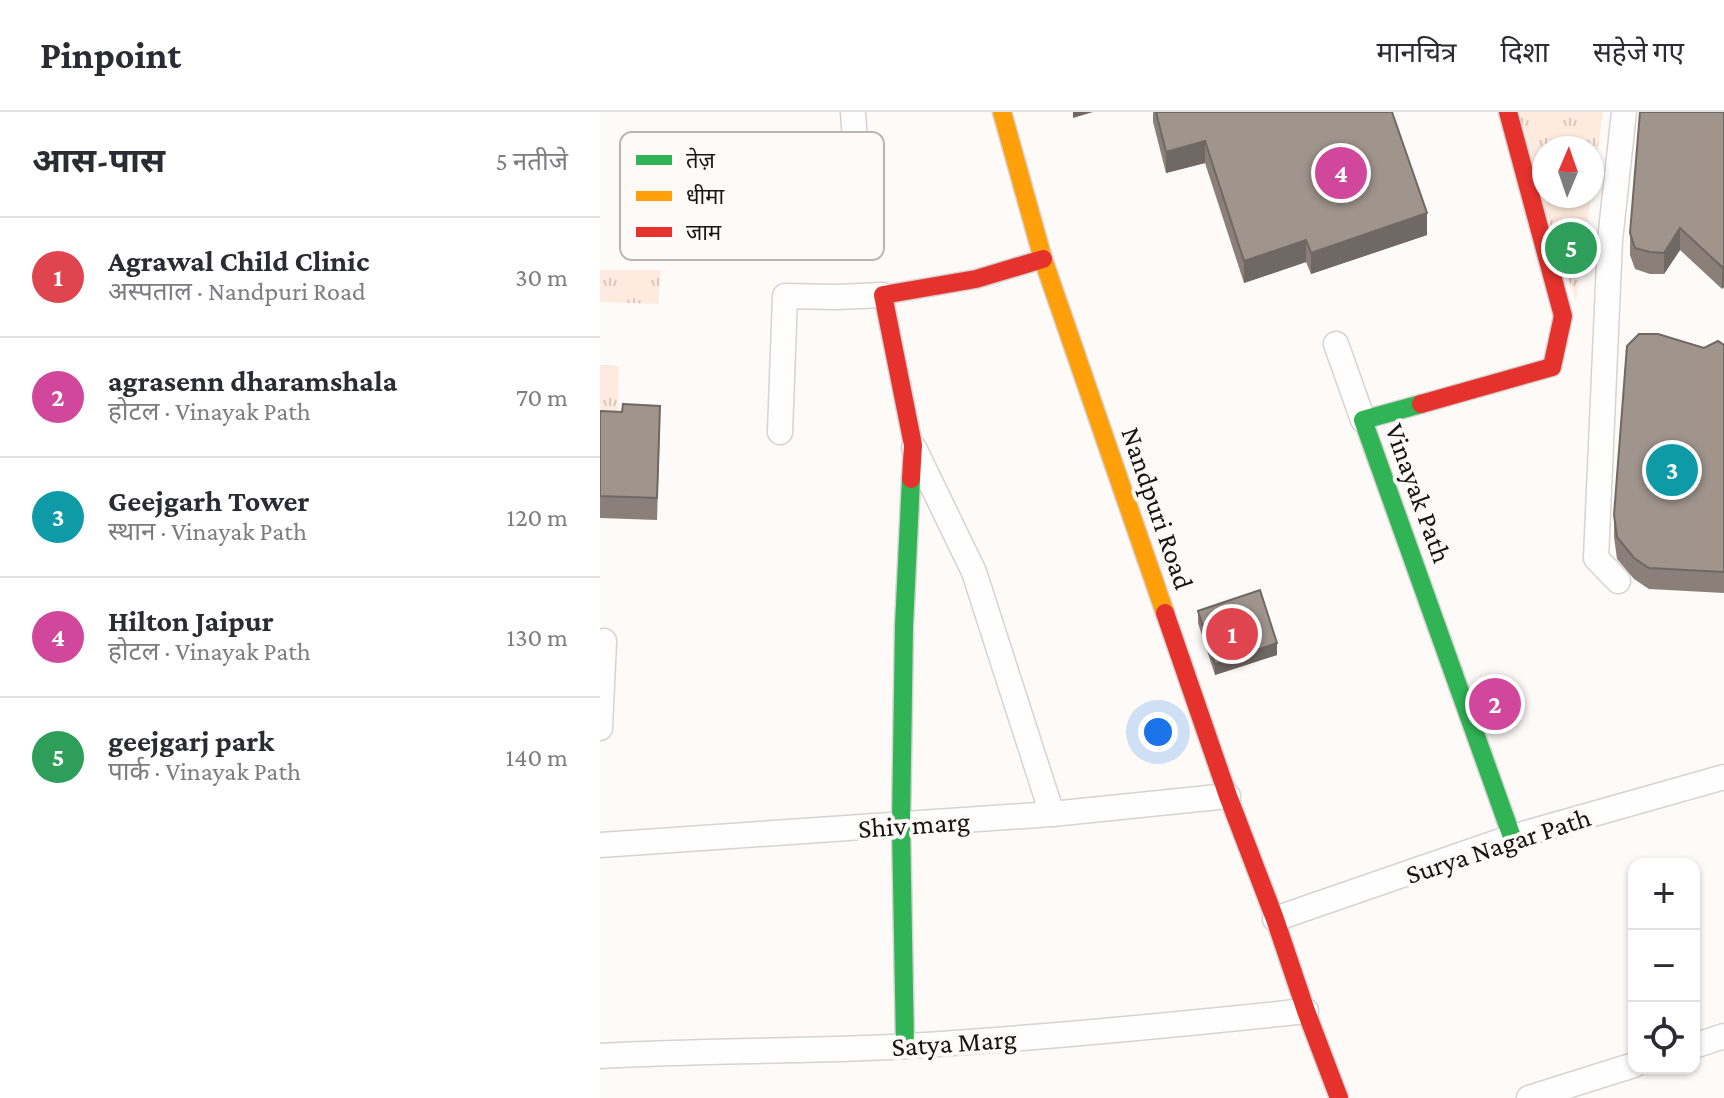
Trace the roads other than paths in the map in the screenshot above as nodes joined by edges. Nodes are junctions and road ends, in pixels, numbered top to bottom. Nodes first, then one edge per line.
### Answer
1 (853, 112) edge
2 (1002, 112) edge
3 (1508, 112) edge
4 (1624, 112) edge
5 (854, 132) edge
6 (1043, 259) junction
7 (883, 295) junction
8 (1336, 344) dead end
9 (1363, 420) junction
10 (780, 432) dead end
11 (913, 445) junction
12 (1618, 581) dead end
13 (604, 641) dead end
14 (600, 728) edge
15 (1724, 777) edge
16 (1228, 796) junction
17 (1052, 814) junction
18 (901, 825) junction
19 (1512, 837) junction
20 (600, 845) edge
21 (1275, 919) junction
22 (1306, 1011) junction
23 (1724, 1036) edge
24 (1700, 1044) edge
25 (905, 1046) junction
26 (600, 1056) edge
27 (1628, 1067) edge
28 (1339, 1098) edge
29 (1529, 1098) edge

1 - 5 street
2 - 6 street, Nandpuri Road
3 - 9 street, Vinayak Path
4 - 12 street
6 - 7 street
6 - 16 street, Nandpuri Road
7 - 10 street
7 - 11 street
8 - 9 street
9 - 19 street, Vinayak Path
11 - 17 street
11 - 18 street
13 - 14 street
15 - 19 street, Surya Nagar Path
16 - 17 street, Shiv marg
16 - 21 street, Nandpuri Road
17 - 18 street, Shiv marg
18 - 20 street, Shiv marg
18 - 25 street
19 - 21 street, Surya Nagar Path
21 - 22 street, Nandpuri Road
22 - 25 street, Satya Marg
22 - 28 street, Nandpuri Road
23 - 24 street
25 - 26 street, Satya Marg
27 - 29 street

